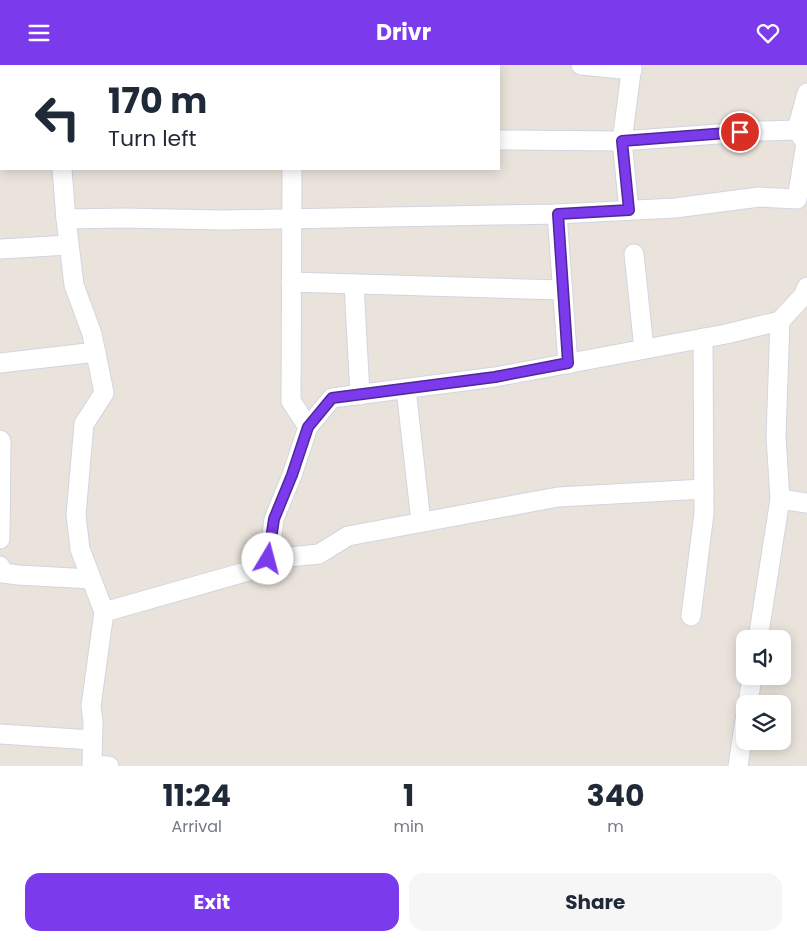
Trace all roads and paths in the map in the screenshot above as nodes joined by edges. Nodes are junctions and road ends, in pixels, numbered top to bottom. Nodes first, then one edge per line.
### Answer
1 (581, 65) edge
2 (632, 67) edge
3 (807, 93) edge
4 (797, 130) junction
5 (500, 140) edge
6 (622, 141) junction
7 (62, 170) edge
8 (292, 170) edge
9 (629, 210) junction
10 (558, 214) junction
11 (66, 219) junction
12 (292, 219) junction
13 (69, 245) junction
14 (0, 249) edge
15 (634, 254) dead end
16 (292, 282) junction
17 (354, 284) junction
18 (563, 290) junction
19 (806, 294) edge
20 (780, 321) junction
21 (703, 338) junction
22 (644, 349) junction
23 (96, 352) junction
24 (0, 363) edge
25 (568, 363) junction
26 (406, 389) junction
27 (360, 395) junction
28 (308, 427) junction
29 (0, 440) edge
30 (704, 489) junction
31 (780, 499) junction
32 (807, 503) edge
33 (420, 522) junction
34 (0, 539) edge
35 (268, 559) junction
36 (0, 566) edge
37 (91, 579) junction
38 (104, 612) junction
39 (691, 616) dead end
40 (759, 630) edge
41 (0, 734) edge
42 (92, 740) junction
43 (740, 750) edge
44 (109, 766) edge
45 (738, 766) edge

1 - 2 street
2 - 6 street
3 - 4 street
4 - 6 street
4 - 9 street
5 - 6 street
6 - 9 street
7 - 11 street
8 - 12 street
9 - 10 street
10 - 12 street
10 - 18 street
11 - 12 street
11 - 13 street
12 - 16 street
13 - 14 street
13 - 23 street
15 - 22 street
16 - 17 street
16 - 28 street
17 - 18 street
17 - 27 street
18 - 25 street
19 - 20 street
20 - 21 street
20 - 31 street
21 - 22 street
21 - 30 street
22 - 25 street
23 - 24 street
23 - 37 street
25 - 26 street
26 - 27 street
26 - 33 street
27 - 28 street
28 - 35 street
29 - 34 street
30 - 33 street
30 - 39 street
31 - 32 street
31 - 40 street
33 - 35 street
35 - 38 street
36 - 37 street
37 - 38 street
38 - 42 street
41 - 42 street
42 - 44 street
43 - 45 street

